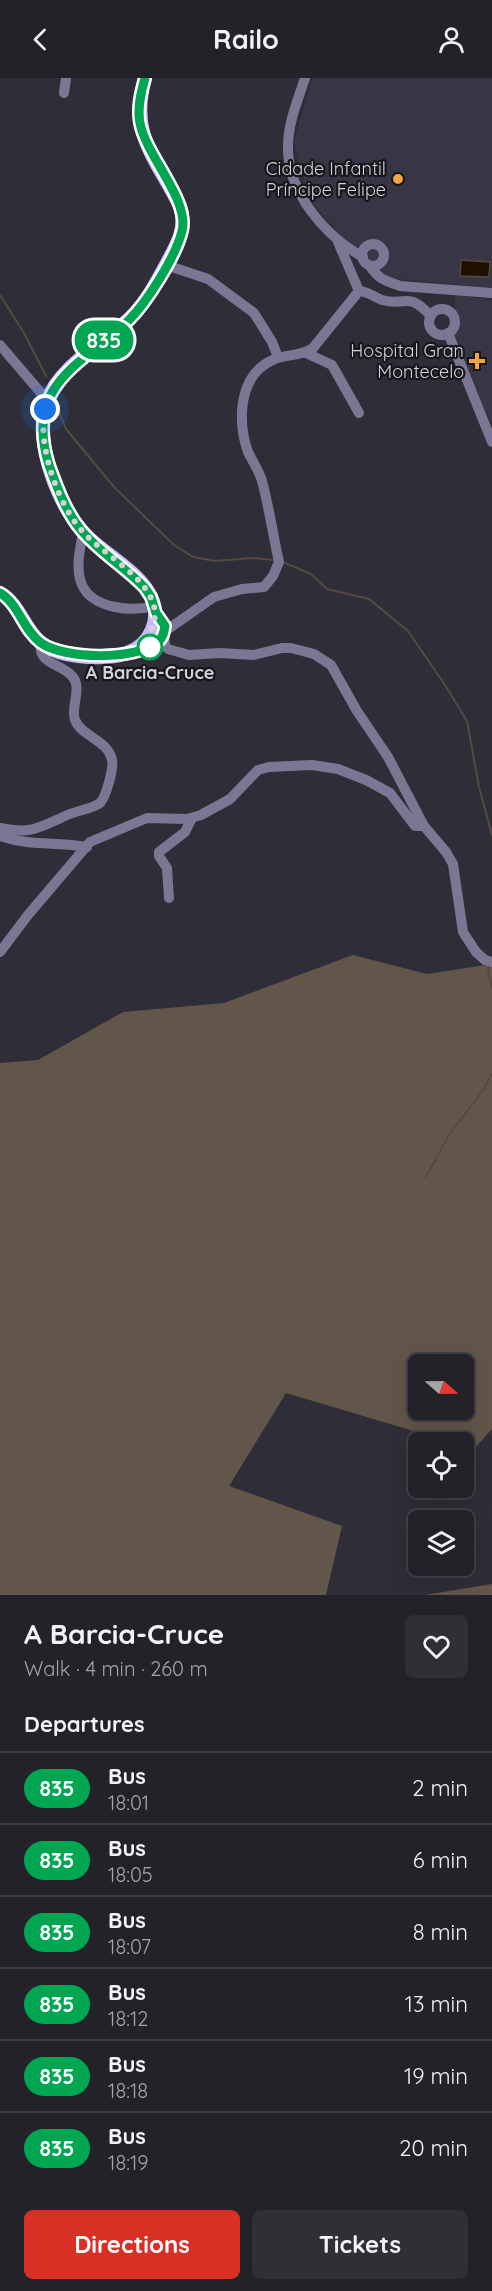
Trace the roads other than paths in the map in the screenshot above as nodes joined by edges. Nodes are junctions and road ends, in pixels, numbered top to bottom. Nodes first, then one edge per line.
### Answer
1 (66, 78) edge
2 (145, 78) edge
3 (305, 78) edge
4 (64, 93) dead end
5 (340, 242) junction
6 (368, 246) junction
7 (383, 259) junction
8 (366, 261) junction
9 (166, 266) junction
10 (400, 286) junction
11 (447, 290) junction
12 (359, 291) junction
13 (492, 293) edge
14 (398, 300) junction
15 (447, 310) junction
16 (428, 313) junction
17 (448, 333) junction
18 (0, 345) edge
19 (306, 353) junction
20 (278, 357) junction
21 (47, 400) junction
22 (360, 413) dead end
23 (492, 442) edge
24 (83, 532) junction
25 (0, 593) edge
26 (154, 606) junction
27 (41, 642) junction
28 (192, 818) junction
29 (424, 826) junction
30 (0, 828) edge
31 (0, 836) edge
32 (87, 847) junction
33 (169, 898) dead end
34 (0, 952) edge
35 (492, 962) edge

1 - 4 street
2 - 9 main road
3 - 5 street
5 - 6 street
5 - 8 street
5 - 12 street
6 - 7 street
6 - 8 street
7 - 8 street
7 - 10 street
8 - 10 street
9 - 20 street
9 - 21 main road
10 - 11 street
10 - 14 street
10 - 16 street
11 - 13 street
11 - 15 street
12 - 14 street
12 - 19 street
14 - 16 street
15 - 16 street
15 - 17 street
16 - 17 street
17 - 23 street
18 - 21 street
19 - 20 street
19 - 22 street
20 - 29 street
21 - 24 main road
24 - 26 main road
24 - 26 street
25 - 27 main road
26 - 27 main road
27 - 30 street
28 - 29 street
28 - 32 street
28 - 33 street
29 - 35 street
31 - 32 street
32 - 34 street

